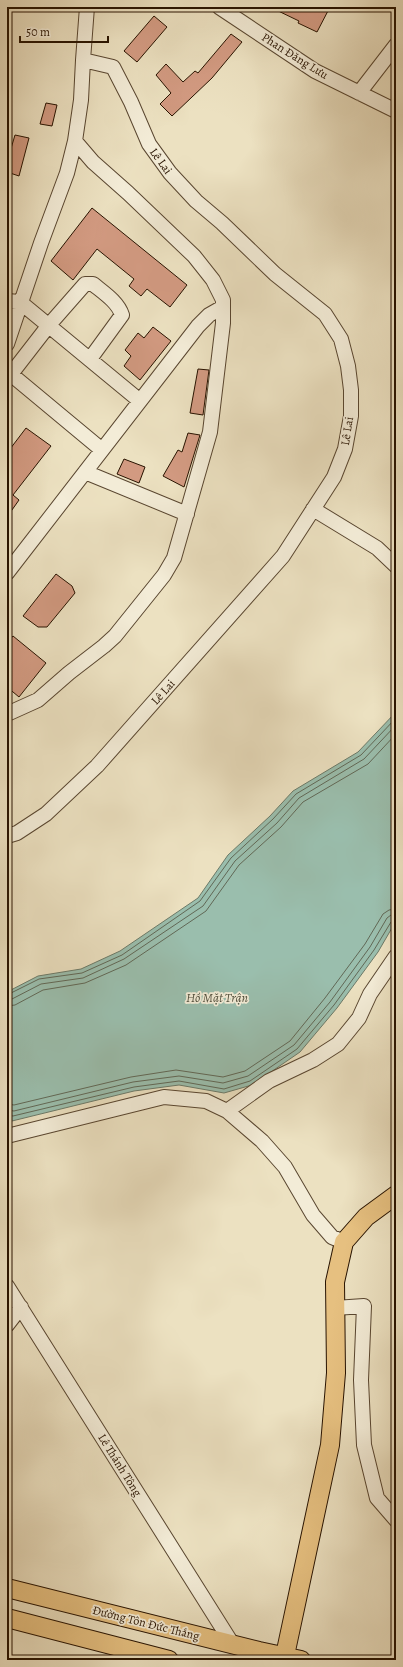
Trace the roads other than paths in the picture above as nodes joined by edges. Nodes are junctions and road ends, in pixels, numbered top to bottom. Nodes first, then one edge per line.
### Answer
1 (87, 7) edge
2 (219, 7) edge
3 (396, 45) edge
4 (83, 60) junction
5 (359, 93) junction
6 (396, 111) edge
7 (75, 140) junction
8 (14, 301) edge
9 (223, 307) junction
10 (49, 325) junction
11 (7, 344) edge
12 (90, 359) junction
13 (9, 373) edge
14 (140, 401) junction
15 (102, 450) junction
16 (85, 472) junction
17 (313, 509) junction
18 (187, 514) junction
19 (396, 566) edge
20 (7, 573) edge
21 (7, 714) edge
22 (7, 836) edge
23 (396, 956) edge
24 (227, 1111) junction
25 (7, 1136) edge
26 (396, 1195) edge
27 (344, 1242) junction
28 (7, 1286) edge
29 (21, 1307) junction
30 (335, 1308) junction
31 (7, 1324) edge
32 (396, 1520) edge
33 (7, 1588) edge
34 (55, 1600) junction
35 (7, 1618) edge
36 (47, 1628) junction
37 (234, 1645) junction
38 (290, 1659) edge
39 (169, 1660) edge

1 - 4 street
2 - 5 street, Phan Đăng Lưu
3 - 5 street
4 - 7 street
4 - 17 street, Lê Lai
5 - 6 street, Phan Đăng Lưu
7 - 8 street
7 - 9 street
8 - 10 street
8 - 11 street
9 - 14 street
9 - 18 street
10 - 12 street
10 - 12 street
10 - 13 street
12 - 14 street
13 - 15 street
14 - 15 street
15 - 16 street
16 - 18 street
16 - 20 street
17 - 19 street
17 - 22 street, Lê Lai
18 - 21 street
23 - 24 street
24 - 25 street
24 - 27 street
26 - 27 main road
27 - 30 main road
28 - 29 street, Lê Thánh Tông
29 - 31 street
29 - 37 street, Lê Thánh Tông
30 - 32 street
30 - 38 main road
33 - 34 main road, Đường Tôn Đức Thắng
34 - 36 main road
34 - 37 main road, Đường Tôn Đức Thắng
35 - 36 main road
36 - 39 main road
37 - 38 main road, Đường Tôn Đức Thắng

